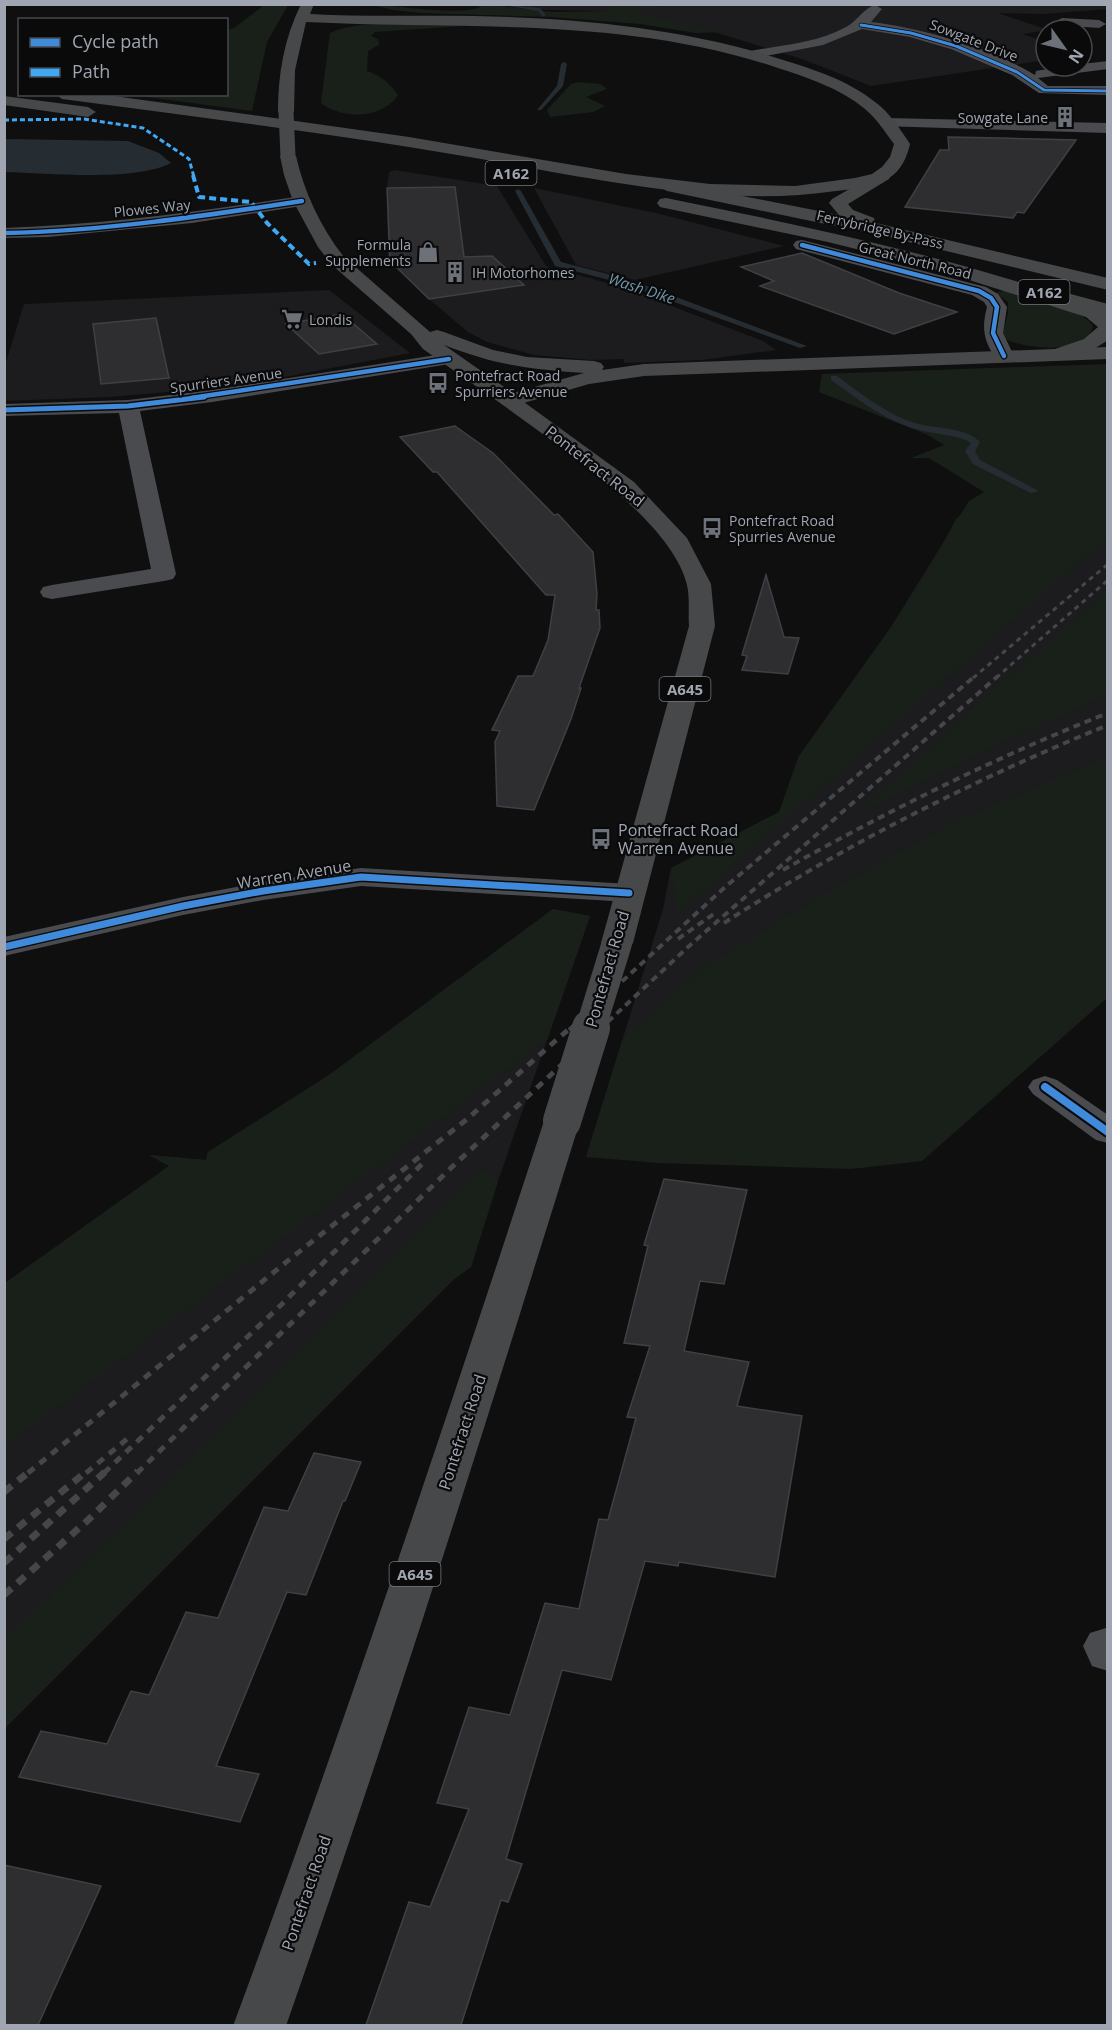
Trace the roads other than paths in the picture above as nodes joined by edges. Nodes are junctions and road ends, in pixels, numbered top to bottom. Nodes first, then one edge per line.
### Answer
1 (877, 4) edge
2 (353, 7) dead end
3 (382, 15) junction
4 (302, 16) edge
5 (439, 20) junction
6 (861, 25) junction
7 (803, 46) junction
8 (1009, 54) dead end
9 (750, 55) junction
10 (986, 58) junction
11 (770, 61) junction
12 (1107, 65) edge
13 (1029, 75) junction
14 (1044, 90) junction
15 (1107, 92) edge
16 (77, 96) edge
17 (4, 100) edge
18 (1034, 114) junction
19 (887, 123) junction
20 (1107, 128) edge
21 (883, 175) junction
22 (650, 194) junction
23 (305, 207) junction
24 (4, 233) edge
25 (904, 234) junction
26 (802, 245) dead end
27 (980, 275) junction
28 (1107, 284) edge
29 (1107, 310) edge
30 (1107, 326) edge
31 (418, 330) junction
32 (1107, 353) edge
33 (1055, 355) junction
34 (1004, 356) junction
35 (449, 359) junction
36 (571, 367) junction
37 (644, 370) junction
38 (483, 383) junction
39 (510, 401) junction
40 (128, 406) junction
41 (4, 411) edge
42 (52, 592) dead end
43 (628, 893) junction
44 (4, 947) edge
45 (1045, 1087) dead end
46 (1107, 1132) edge
47 (259, 2025) edge

1 - 6 street
2 - 3 main road
3 - 4 main road, A162
3 - 5 main road, A162
4 - 5 main road, A162
4 - 23 main road, Pontefract Road / A645, bridge
5 - 9 main road, A162
6 - 7 street
6 - 10 street, Sowgate Drive
7 - 9 street
7 - 11 street
8 - 10 street
9 - 11 main road, A162
10 - 13 street, Sowgate Drive
11 - 19 main road, A162
12 - 13 street
13 - 14 street, Sowgate Drive
14 - 15 street
14 - 18 street
16 - 22 main road, A162
17 - 22 main road, A162
18 - 19 street
18 - 20 street
19 - 21 main road, A162
21 - 22 main road, A162
21 - 25 main road, A162
22 - 25 main road, Ferrybridge By-Pass / A162
22 - 27 main road, A162
23 - 24 street, Plowes Way
23 - 31 main road, Pontefract Road / A645
25 - 28 main road, Ferrybridge By-Pass / A162
26 - 34 street, Great North Road
27 - 29 main road, A162
27 - 30 main road
30 - 33 main road
31 - 35 main road, Pontefract Road / A645
31 - 36 main road, A645
32 - 33 main road
33 - 34 main road, A645
34 - 37 main road, A645
35 - 38 main road, Pontefract Road / A645
35 - 40 street, Spurriers Avenue
36 - 37 main road, A645
36 - 38 main road, A645
37 - 39 main road, A645
38 - 39 main road, Pontefract Road / A645
39 - 43 main road, Pontefract Road / A645
40 - 41 street, Spurriers Avenue
40 - 42 street
43 - 44 street, Warren Avenue
43 - 47 main road, Pontefract Road / A645, bridge
45 - 46 street

